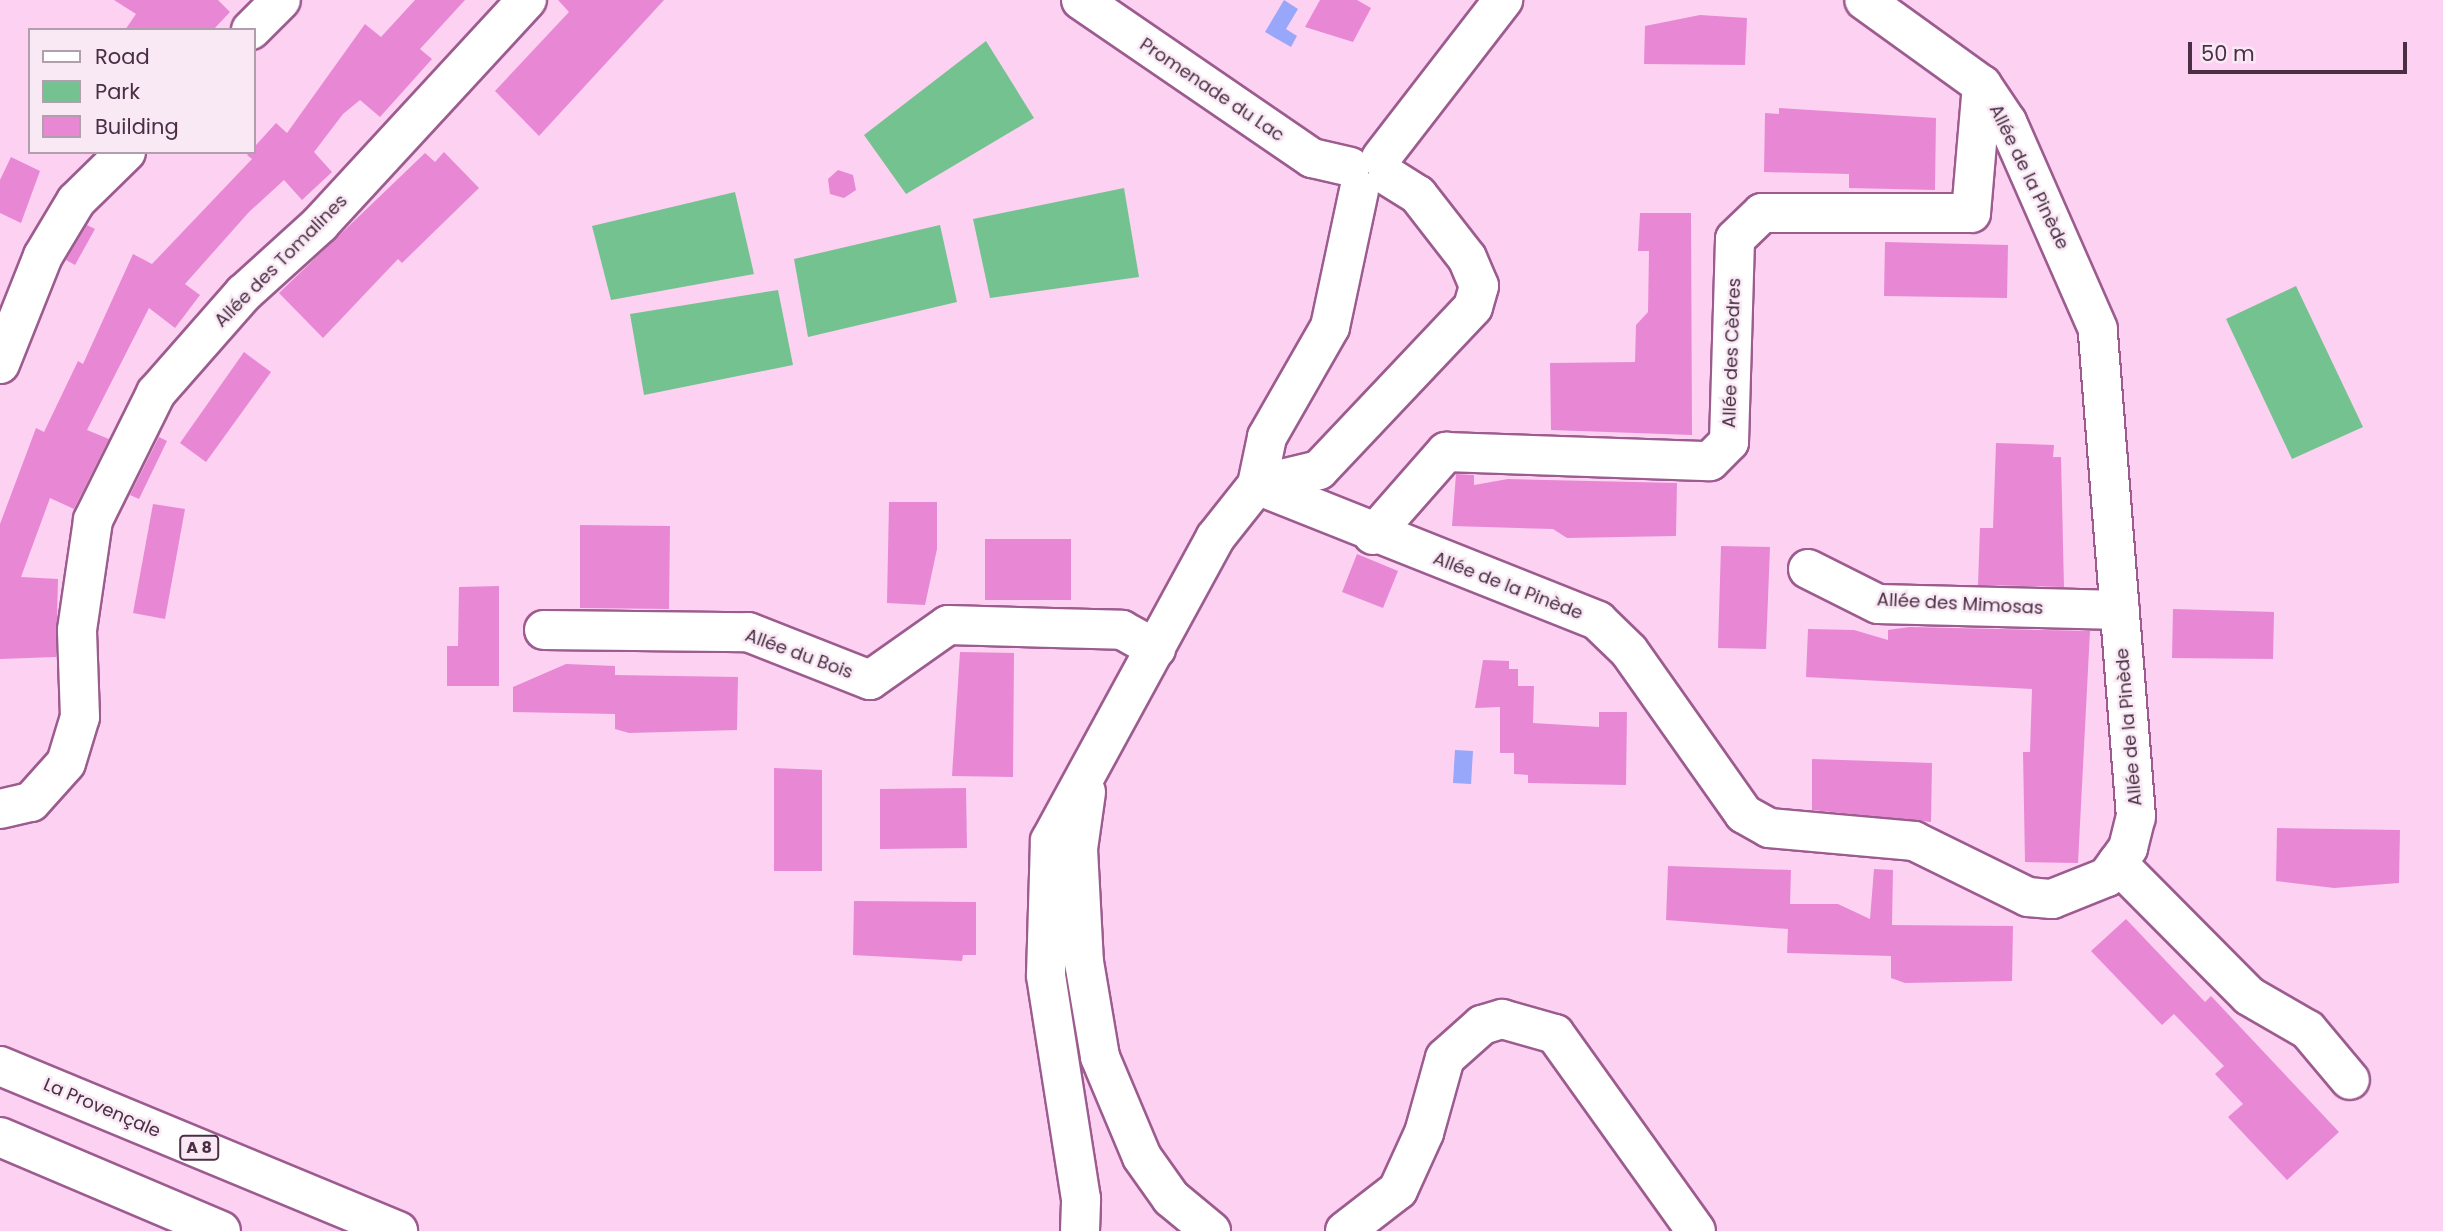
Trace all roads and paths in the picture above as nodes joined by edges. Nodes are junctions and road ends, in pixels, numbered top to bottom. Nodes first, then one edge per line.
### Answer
1 (281, 0) edge
2 (527, 0) edge
3 (1503, 0) edge
4 (1864, 0) edge
5 (1088, 2) edge
6 (253, 28) edge
7 (1982, 85) junction
8 (123, 154) edge
9 (1369, 173) junction
10 (0, 364) edge
11 (1257, 485) junction
12 (1373, 535) junction
13 (1808, 569) dead end
14 (2120, 610) junction
15 (544, 630) dead end
16 (1156, 649) junction
17 (1089, 769) junction
18 (0, 809) edge
19 (2117, 863) junction
20 (1081, 909) junction
21 (0, 1066) edge
22 (2350, 1080) dead end
23 (1068, 1114) junction
24 (0, 1137) edge
25 (221, 1231) edge
26 (398, 1231) edge
27 (1065, 1231) edge
28 (1080, 1231) edge
29 (1200, 1231) edge
30 (1211, 1231) edge
31 (1345, 1231) edge
32 (1696, 1231) edge

1 - 6 main road
2 - 18 main road, Allée des Tomalines
3 - 9 main road
4 - 7 main road, Allée de la Pinède
5 - 9 main road, Promenade du Lac
7 - 12 main road, Allée des Cèdres
7 - 14 main road, Allée de la Pinède
8 - 10 main road
9 - 11 main road
9 - 11 main road, Promenade du Lac
11 - 12 main road, Allée de la Pinède
11 - 16 main road
12 - 19 main road, Allée de la Pinède
13 - 14 main road, Allée des Mimosas
14 - 19 main road, Allée de la Pinède
15 - 16 main road, Allée du Bois
16 - 17 main road
17 - 20 main road
17 - 23 main road
19 - 22 main road
20 - 29 main road
20 - 30 main road
21 - 26 main road, La Provençale / A 8
23 - 27 main road
23 - 28 main road
24 - 25 main road
31 - 32 main road

